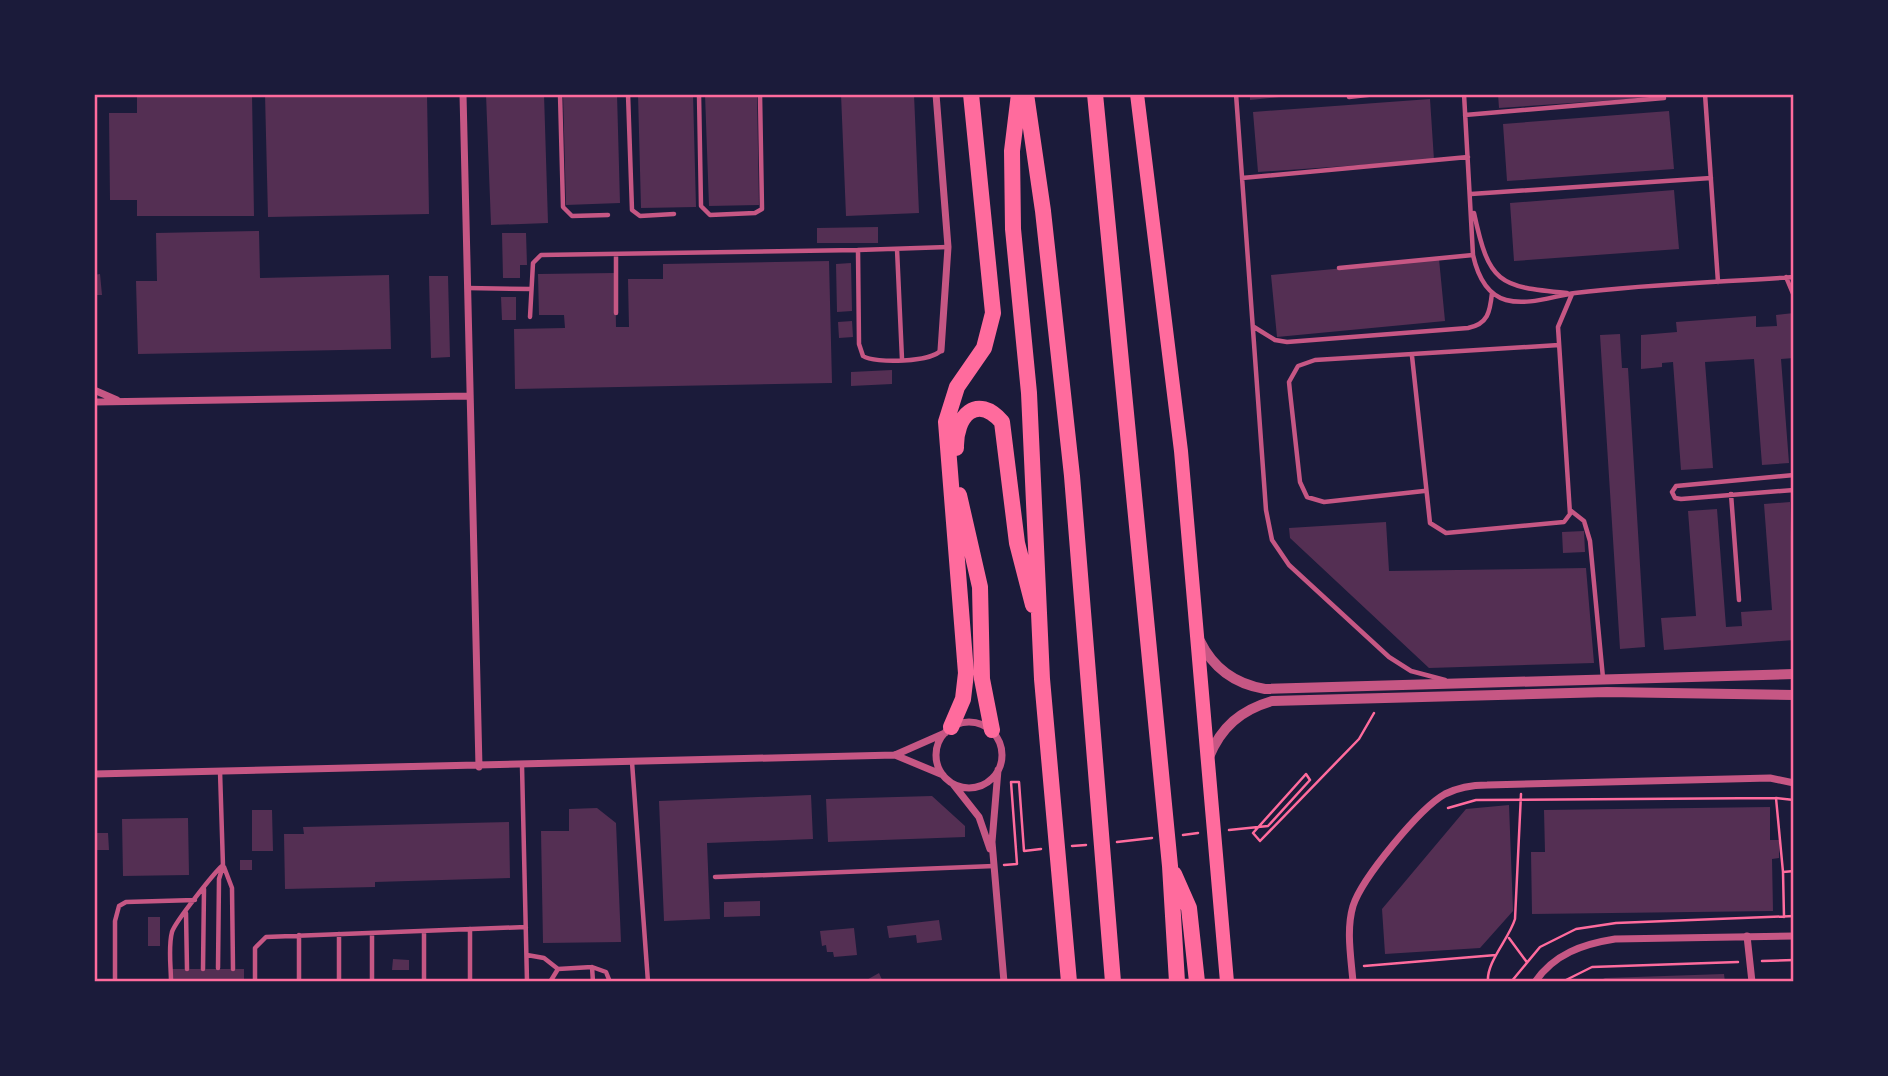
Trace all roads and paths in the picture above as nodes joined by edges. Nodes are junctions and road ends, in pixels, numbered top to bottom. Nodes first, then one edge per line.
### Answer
1 (463, 94) edge
2 (560, 94) edge
3 (628, 94) edge
4 (699, 94) edge
5 (761, 94) edge
6 (936, 94) edge
7 (971, 94) edge
8 (1020, 94) edge
9 (1026, 94) edge
10 (1095, 94) edge
11 (1137, 94) edge
12 (1236, 94) edge
13 (1376, 94) edge
14 (1464, 94) edge
15 (1705, 94) edge
16 (1349, 97) dead end
17 (1664, 98) dead end
18 (1465, 115) junction
19 (1468, 157) junction
20 (1242, 178) junction
21 (1711, 178) junction
22 (1471, 196) junction
23 (674, 214) dead end
24 (608, 215) dead end
25 (947, 247) junction
26 (897, 249) junction
27 (858, 250) junction
28 (616, 255) junction
29 (1473, 255) junction
30 (1339, 268) dead end
31 (1786, 277) junction
32 (1794, 277) edge
33 (1718, 282) junction
34 (467, 288) junction
35 (531, 289) junction
36 (1492, 293) junction
37 (1572, 294) junction
38 (1794, 296) edge
39 (616, 313) dead end
40 (530, 317) dead end
41 (1254, 327) junction
42 (1559, 345) junction
43 (941, 350) joint
44 (1412, 356) junction
45 (902, 359) junction
46 (94, 390) edge
47 (470, 396) junction
48 (94, 402) edge
49 (121, 402) junction
50 (1794, 475) edge
51 (1794, 490) edge
52 (1424, 491) junction
53 (1731, 494) junction
54 (1569, 509) junction
55 (1739, 600) dead end
56 (1039, 617) junction
57 (1198, 638) junction
58 (1794, 674) edge
59 (1603, 679) junction
60 (1456, 683) junction
61 (1794, 695) edge
62 (1376, 698) junction
63 (948, 730) junction
64 (992, 730) junction
65 (895, 755) junction
66 (1209, 757) junction
67 (632, 762) junction
68 (479, 766) junction
69 (522, 766) junction
70 (998, 770) junction
71 (220, 771) junction
72 (94, 774) edge
73 (947, 778) junction
74 (1794, 783) edge
75 (1521, 784) junction
76 (1776, 798) junction
77 (1520, 800) junction
78 (1794, 800) edge
79 (1438, 810) dead end
80 (1227, 830) dead end
81 (1200, 833) dead end
82 (1173, 836) dead end
83 (1160, 837) dead end
84 (1105, 843) dead end
85 (1092, 844) dead end
86 (1065, 847) dead end
87 (1051, 848) dead end
88 (1017, 864) dead end
89 (223, 866) junction
90 (994, 866) junction
91 (1170, 866) junction
92 (1794, 871) edge
93 (1783, 872) junction
94 (715, 877) dead end
95 (204, 888) junction
96 (195, 900) junction
97 (186, 912) junction
98 (1784, 917) dead end
99 (526, 927) junction
100 (470, 929) junction
101 (424, 931) junction
102 (372, 933) junction
103 (339, 934) junction
104 (299, 935) junction
105 (1747, 936) junction
106 (1794, 936) edge
107 (1509, 938) junction
108 (1496, 955) junction
109 (527, 956) junction
110 (1794, 960) edge
111 (1526, 961) dead end
112 (1750, 961) junction
113 (592, 967) junction
114 (218, 968) dead end
115 (187, 969) dead end
116 (203, 969) dead end
117 (233, 969) dead end
118 (558, 969) junction
119 (1361, 974) dead end
120 (115, 982) edge
121 (171, 982) edge
122 (256, 982) edge
123 (299, 982) edge
124 (339, 982) edge
125 (372, 982) edge
126 (424, 982) edge
127 (470, 982) edge
128 (527, 982) edge
129 (550, 982) edge
130 (593, 982) edge
131 (610, 982) edge
132 (648, 982) edge
133 (1004, 982) edge
134 (1069, 982) edge
135 (1113, 982) edge
136 (1177, 982) edge
137 (1197, 982) edge
138 (1227, 982) edge
139 (1353, 982) edge
140 (1488, 982) edge
141 (1535, 982) edge
142 (1563, 982) edge
143 (1752, 982) edge

1 - 34 street
2 - 24 lane
3 - 23 lane
4 - 5 lane
6 - 25 street
7 - 63 highway
8 - 56 highway
9 - 135 highway
10 - 91 highway
11 - 57 main road
12 - 20 lane
13 - 16 lane
14 - 18 lane
15 - 21 lane
17 - 18 lane
18 - 19 lane
19 - 20 lane
19 - 22 lane
20 - 41 lane
21 - 22 lane
21 - 33 lane
22 - 29 lane
22 - 37 lane
25 - 26 lane
25 - 43 street
26 - 27 lane
26 - 45 lane
27 - 28 lane
27 - 45 lane
28 - 35 lane
28 - 39 lane
29 - 30 lane
29 - 36 lane
31 - 32 lane
31 - 33 lane
31 - 38 lane
33 - 37 lane
34 - 35 lane
34 - 47 street
35 - 40 lane
36 - 37 lane
36 - 41 lane
37 - 42 lane
41 - 60 lane
42 - 44 lane
42 - 54 lane
43 - 45 lane
44 - 52 lane
44 - 52 lane
46 - 49 street
47 - 49 street
47 - 68 street
48 - 49 street
50 - 53 lane
51 - 53 lane
52 - 54 lane
53 - 55 lane
54 - 59 lane
56 - 64 highway
56 - 134 highway
57 - 60 street
57 - 66 main road
58 - 59 street
59 - 60 street
61 - 62 street
62 - 66 street
62 - 80 path
63 - 64 street
63 - 65 street
63 - 73 street
64 - 70 street
65 - 67 street
65 - 73 street
66 - 138 main road
67 - 69 street
67 - 132 lane
68 - 69 street
68 - 71 street
69 - 99 lane
70 - 73 street
70 - 90 street
71 - 72 street
71 - 89 lane
73 - 90 street
74 - 75 street
75 - 77 path
75 - 139 street
76 - 77 path
76 - 78 path
76 - 93 path
77 - 79 path
77 - 107 path
81 - 82 path
83 - 84 path
85 - 86 path
87 - 88 path
89 - 95 lane
89 - 114 lane
89 - 117 lane
90 - 94 lane
90 - 133 street
91 - 136 highway
91 - 137 highway
92 - 93 path
93 - 98 path
95 - 96 lane
95 - 116 lane
96 - 97 lane
96 - 120 lane
97 - 115 lane
97 - 121 lane
99 - 100 lane
99 - 109 lane
100 - 101 lane
100 - 127 lane
101 - 102 lane
101 - 126 lane
102 - 103 lane
102 - 125 lane
103 - 104 lane
103 - 124 lane
104 - 122 lane
104 - 123 lane
105 - 106 street
105 - 112 street
105 - 141 street
107 - 108 path
107 - 111 path
108 - 119 path
108 - 140 path
109 - 118 lane
109 - 128 lane
110 - 112 path
112 - 142 path
112 - 143 street
113 - 118 lane
113 - 130 lane
113 - 131 lane
118 - 129 lane

